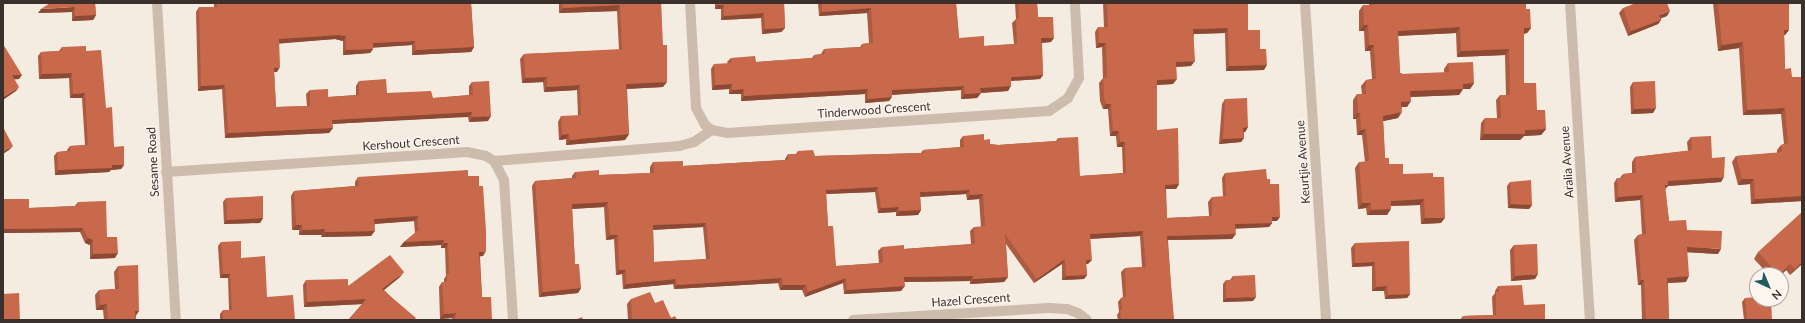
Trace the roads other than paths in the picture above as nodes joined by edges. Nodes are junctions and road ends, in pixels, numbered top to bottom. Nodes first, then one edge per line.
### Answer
1 (157, 3) edge
2 (690, 3) edge
3 (1075, 3) edge
4 (1305, 3) edge
5 (1570, 3) edge
6 (712, 130) junction
7 (494, 161) junction
8 (166, 172) junction
9 (176, 320) edge
10 (513, 320) edge
11 (853, 320) edge
12 (1086, 320) edge
13 (1326, 320) edge
14 (1590, 320) edge

1 - 8 street, Sesame Road
2 - 6 street
3 - 6 street, Tinderwood Crescent
4 - 13 street, Keurtjie Avenue
5 - 14 street, Aralia Avenue
6 - 7 street
7 - 8 street, Kershout Crescent
7 - 10 street
8 - 9 street, Sesame Road
11 - 12 street, Hazel Crescent

